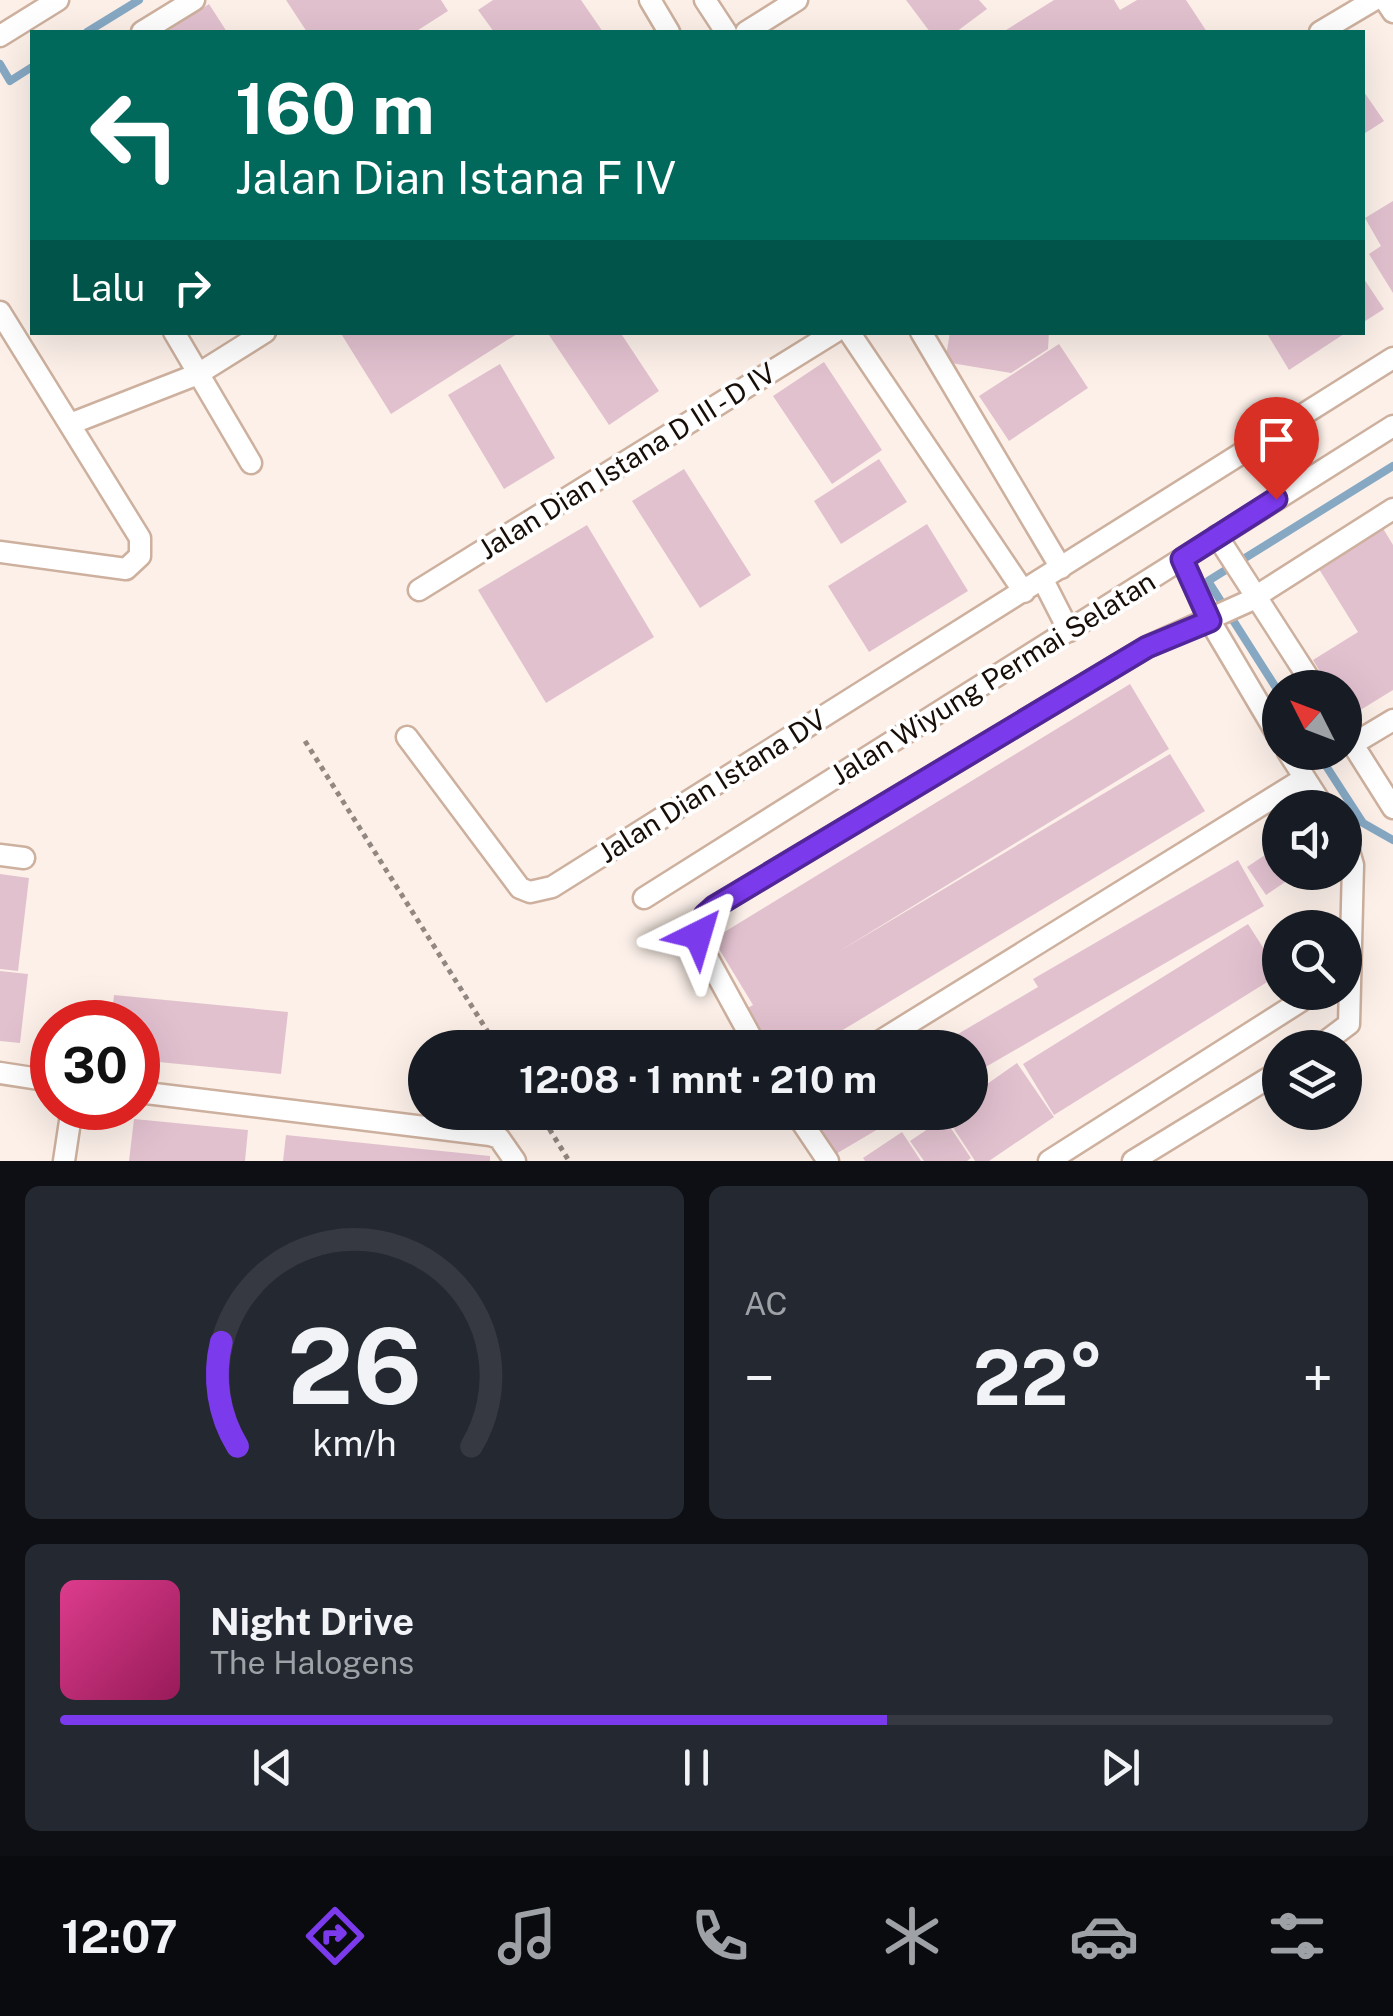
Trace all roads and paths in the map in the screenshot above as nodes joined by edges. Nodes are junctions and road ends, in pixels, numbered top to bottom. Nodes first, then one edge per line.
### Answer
1 (58, 0) edge
2 (194, 0) edge
3 (650, 0) edge
4 (705, 0) edge
5 (797, 0) edge
6 (1374, 0) edge
7 (1386, 0) edge
8 (1393, 12) edge
9 (145, 30) edge
10 (669, 30) edge
11 (725, 30) edge
12 (749, 30) edge
13 (1323, 30) edge
14 (2, 35) edge
15 (0, 312) edge
16 (176, 335) edge
17 (260, 335) edge
18 (830, 335) edge
19 (851, 335) edge
20 (923, 335) edge
21 (1393, 358) edge
22 (198, 374) junction
23 (70, 424) junction
24 (1393, 426) edge
25 (251, 462) dead end
26 (1393, 509) edge
27 (1220, 543) junction
28 (0, 552) edge
29 (1182, 559) junction
30 (1061, 568) junction
31 (1043, 580) junction
32 (419, 590) dead end
33 (1024, 592) junction
34 (1249, 594) junction
35 (1214, 620) junction
36 (1069, 631) junction
37 (1302, 670) edge
38 (1262, 707) edge
39 (1393, 720) edge
40 (1362, 733) edge
41 (407, 736) dead end
42 (305, 741) dead end
43 (1362, 759) edge
44 (1299, 770) edge
45 (1304, 779) junction
46 (1312, 790) edge
47 (1393, 808) edge
48 (0, 855) edge
49 (24, 858) dead end
50 (644, 898) dead end
51 (1288, 1010) edge
52 (487, 1030) edge
53 (747, 1030) edge
54 (898, 1030) edge
55 (0, 1073) edge
56 (30, 1078) edge
57 (1262, 1081) edge
58 (160, 1095) edge
59 (69, 1130) edge
60 (550, 1130) edge
61 (807, 1130) edge
62 (509, 1152) edge
63 (64, 1161) edge
64 (569, 1161) edge
65 (828, 1161) edge
66 (1050, 1161) edge
67 (1133, 1161) edge

1 - 14 street
2 - 9 street
3 - 10 street
4 - 11 street
5 - 12 street
6 - 13 street
7 - 8 street
15 - 23 street
16 - 22 street
17 - 22 street
18 - 32 street, Jalan Dian Istana D III - D IV
19 - 33 street
20 - 30 street
21 - 30 street, Jalan Dian Istana DV
22 - 23 street
22 - 25 street
23 - 28 street
24 - 27 street, Jalan Wiyung Permai Selatan
26 - 34 street
27 - 29 street, Jalan Wiyung Permai Selatan
27 - 34 street
29 - 35 street
29 - 36 street, Jalan Wiyung Permai Selatan
30 - 31 street, Jalan Dian Istana DV
31 - 33 street, Jalan Dian Istana DV
31 - 36 street
33 - 41 street, Jalan Dian Istana DV
34 - 35 street
34 - 37 street
35 - 38 street
35 - 53 street
36 - 50 street, Jalan Wiyung Permai Selatan
39 - 40 street
42 - 52 path
43 - 47 street
44 - 45 street
45 - 46 street
45 - 54 street
48 - 49 street
51 - 66 street
55 - 56 street
57 - 67 street
58 - 62 street
59 - 63 street
60 - 64 path
61 - 65 street

